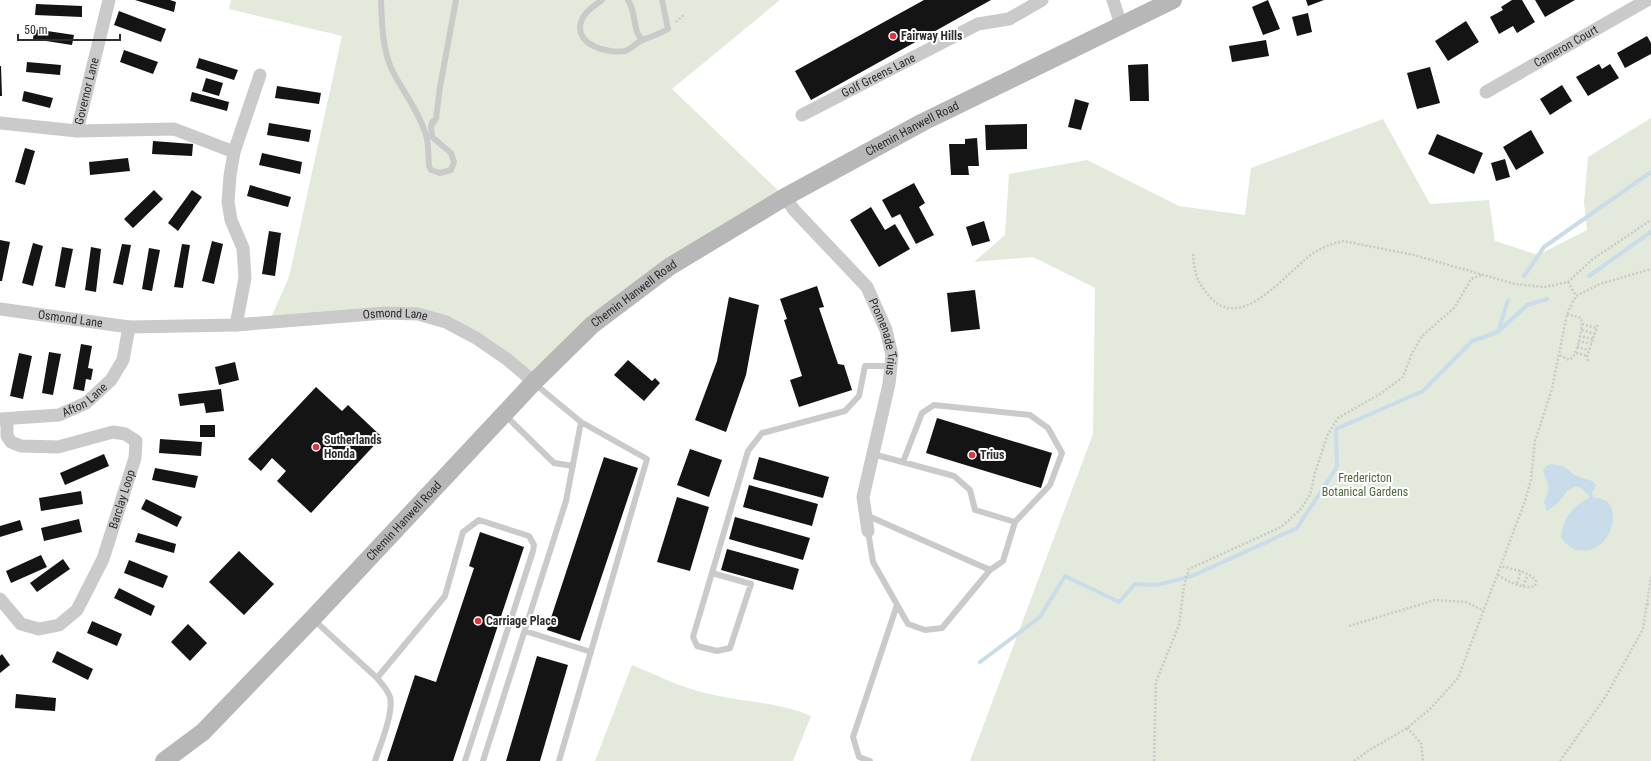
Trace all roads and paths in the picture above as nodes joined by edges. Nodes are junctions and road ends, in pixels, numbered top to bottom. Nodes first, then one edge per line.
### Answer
1 (109, 0) edge
2 (381, 0) edge
3 (456, 0) edge
4 (602, 0) edge
5 (628, 0) edge
6 (662, 0) edge
7 (1042, 0) edge
8 (1113, 0) edge
9 (1173, 0) edge
10 (1647, 0) edge
11 (1120, 25) junction
12 (643, 40) junction
13 (260, 75) dead end
14 (1486, 92) dead end
15 (802, 116) dead end
16 (434, 122) junction
17 (0, 123) edge
18 (422, 125) junction
19 (77, 131) junction
20 (234, 152) junction
21 (785, 198) junction
22 (1651, 220) edge
23 (1193, 254) dead end
24 (1651, 269) edge
25 (1481, 275) junction
26 (1568, 282) junction
27 (1576, 296) junction
28 (0, 310) edge
29 (1567, 314) junction
30 (1582, 324) junction
31 (1598, 324) dead end
32 (236, 325) junction
33 (129, 327) junction
34 (1596, 328) junction
35 (1582, 330) junction
36 (1594, 334) junction
37 (1579, 336) junction
38 (1593, 339) junction
39 (1578, 341) junction
40 (1592, 344) junction
41 (1577, 347) junction
42 (1589, 350) junction
43 (1576, 353) junction
44 (1560, 355) junction
45 (1587, 356) junction
46 (1588, 361) dead end
47 (890, 366) junction
48 (534, 382) junction
49 (504, 414) junction
50 (3, 419) edge
51 (581, 422) junction
52 (873, 454) junction
53 (903, 462) junction
54 (573, 466) junction
55 (866, 515) junction
56 (1015, 522) junction
57 (868, 531) joint
58 (1501, 566) junction
59 (990, 570) junction
60 (1521, 572) junction
61 (712, 573) junction
62 (1498, 575) junction
63 (1528, 575) junction
64 (1651, 577) edge
65 (1517, 584) junction
66 (1523, 586) junction
67 (0, 599) edge
68 (1647, 604) junction
69 (897, 605) junction
70 (1651, 605) edge
71 (1484, 611) junction
72 (313, 618) junction
73 (1349, 626) dead end
74 (525, 631) junction
75 (591, 652) junction
76 (377, 678) junction
77 (1407, 728) junction
78 (203, 732) junction
79 (164, 761) edge
80 (184, 761) edge
81 (375, 761) edge
82 (466, 761) edge
83 (483, 761) edge
84 (559, 761) edge
85 (870, 761) edge
86 (1154, 761) edge
87 (1354, 761) edge
88 (1422, 761) edge
89 (1560, 761) edge

1 - 19 street, Governor Lane
2 - 18 lane
3 - 16 lane
4 - 12 lane
5 - 12 lane
6 - 12 lane
7 - 15 street, Golf Greens Lane
8 - 11 street
9 - 11 main road, Chemin Hanwell Road
10 - 14 street, Cameron Court
11 - 21 main road, Chemin Hanwell Road
13 - 20 street
16 - 18 lane
16 - 18 lane
17 - 19 street, Governor Lane
19 - 20 street
20 - 32 street
21 - 47 street, Promenade Trius
21 - 48 main road, Chemin Hanwell Road
22 - 26 path
23 - 25 path
24 - 27 path
25 - 26 path
25 - 86 path
26 - 27 path
27 - 29 path
28 - 33 street, Osmond Lane
29 - 30 path
29 - 44 path
30 - 34 path
30 - 35 path
31 - 34 path
32 - 33 street, Osmond Lane
32 - 48 street, Osmond Lane
33 - 50 street, Afton Lane
34 - 36 path
35 - 36 path
35 - 37 path
36 - 38 path
37 - 38 path
37 - 39 path
38 - 40 path
39 - 40 path
39 - 41 path
40 - 42 path
41 - 42 path
41 - 43 path
42 - 45 path
43 - 44 path
43 - 45 path
44 - 58 path
45 - 46 path
47 - 52 street, Promenade Trius
47 - 61 lane
48 - 49 main road, Chemin Hanwell Road
48 - 51 lane
49 - 54 lane
49 - 72 main road, Chemin Hanwell Road
50 - 67 street, Barclay Loop
51 - 54 lane
51 - 75 lane
52 - 53 lane
52 - 55 street, Promenade Trius
53 - 56 lane
53 - 56 lane
54 - 74 lane
55 - 57 street, Promenade Trius
55 - 59 lane
56 - 59 lane
57 - 69 lane
58 - 60 path
58 - 62 path
59 - 69 lane
60 - 63 path
60 - 65 path
61 - 61 lane
62 - 65 path
62 - 71 path
63 - 66 path
63 - 66 path
64 - 68 path
65 - 66 path
68 - 70 path
68 - 89 path
69 - 85 lane
71 - 73 path
71 - 77 path
72 - 76 lane
72 - 78 main road, Chemin Hanwell Road
74 - 75 lane
74 - 83 lane
75 - 84 lane
76 - 81 lane
76 - 82 lane
77 - 87 path
77 - 88 path
78 - 79 main road, Chemin Hanwell Road
78 - 80 main road, Chemin Hanwell Road

